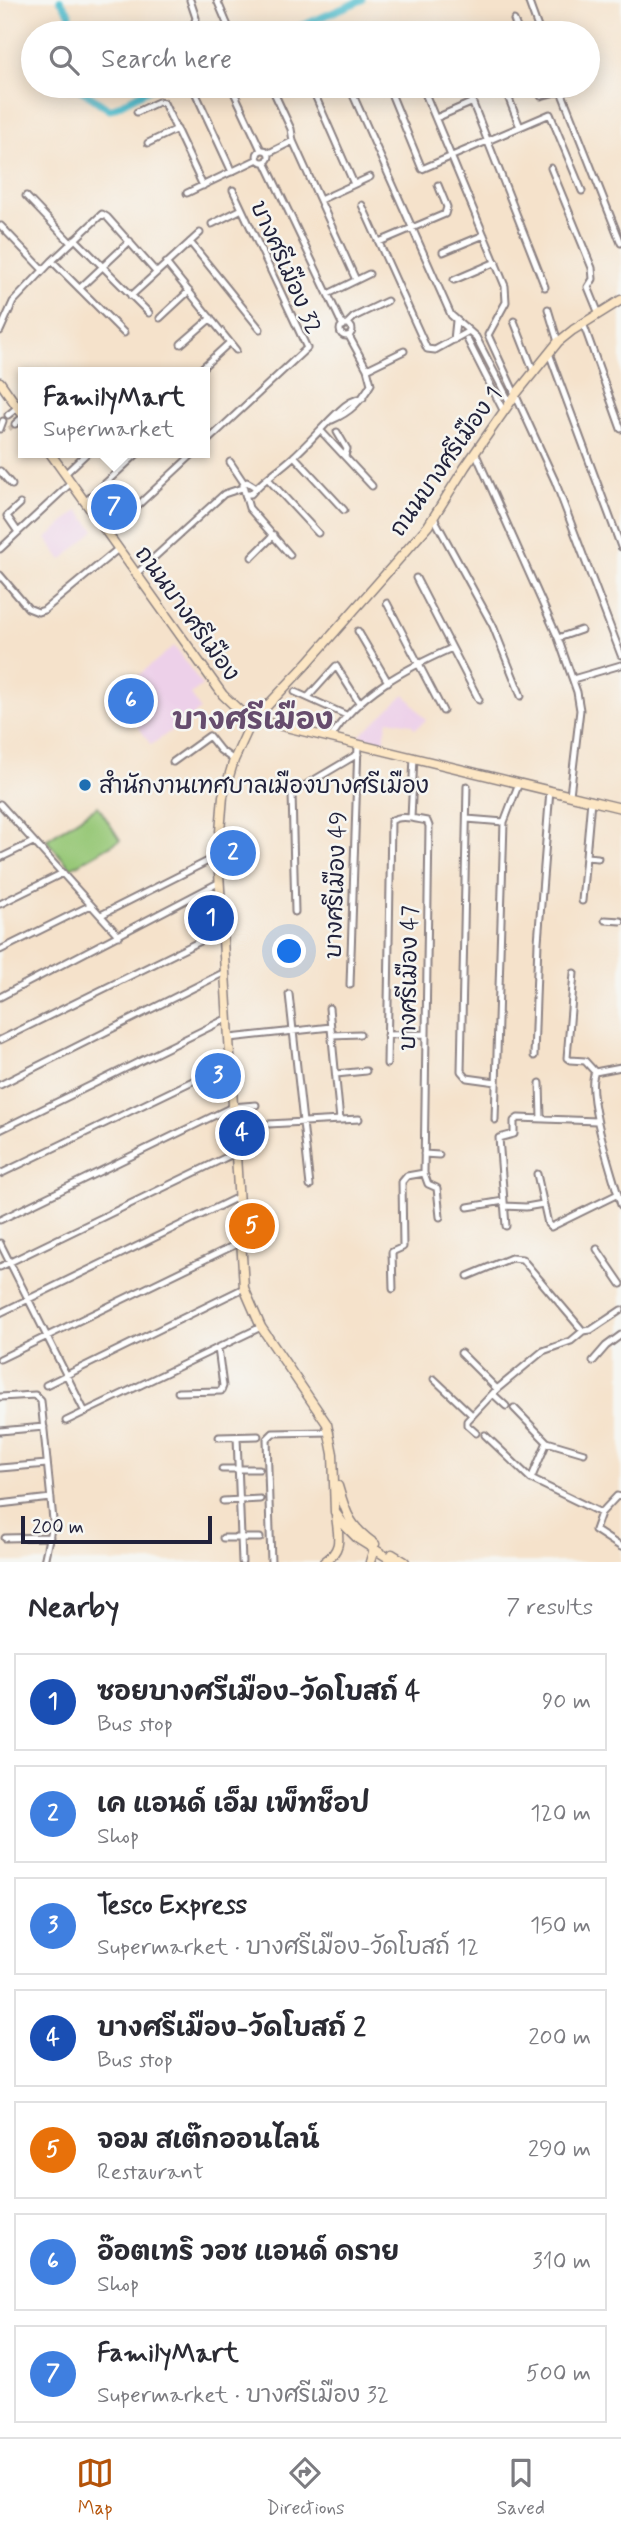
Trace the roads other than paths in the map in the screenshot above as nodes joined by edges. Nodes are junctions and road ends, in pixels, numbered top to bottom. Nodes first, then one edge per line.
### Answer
1 (190, 0) edge
2 (217, 0) edge
3 (528, 0) edge
4 (195, 21) edge
5 (226, 21) edge
6 (536, 21) edge
7 (198, 98) edge
8 (237, 98) edge
9 (277, 98) edge
10 (316, 98) edge
11 (354, 98) edge
12 (393, 98) edge
13 (428, 98) edge
14 (471, 98) edge
15 (509, 98) edge
16 (563, 98) edge
17 (473, 102) junction
18 (137, 112) dead end
19 (436, 118) junction
20 (520, 127) junction
21 (177, 129) junction
22 (293, 141) junction
23 (488, 141) junction
24 (148, 143) dead end
25 (261, 150) junction
26 (268, 153) junction
27 (451, 156) junction
28 (262, 160) junction
29 (551, 168) dead end
30 (232, 172) junction
31 (370, 177) dead end
32 (354, 184) junction
33 (203, 186) junction
34 (438, 186) dead end
35 (233, 190) dead end
36 (582, 191) dead end
37 (187, 193) dead end
38 (26, 196) dead end
39 (320, 200) junction
40 (362, 205) dead end
41 (242, 209) junction
42 (212, 224) dead end
43 (1, 226) edge
44 (413, 227) junction
45 (200, 233) dead end
46 (484, 235) junction
47 (73, 241) junction
48 (130, 241) junction
49 (190, 242) junction
50 (379, 242) junction
51 (621, 243) edge
52 (443, 252) dead end
53 (52, 261) junction
54 (496, 262) junction
55 (166, 263) junction
56 (102, 267) junction
57 (43, 270) junction
58 (156, 272) junction
59 (369, 274) dead end
60 (356, 280) junction
61 (454, 280) dead end
62 (545, 287) dead end
63 (80, 288) junction
64 (189, 292) junction
65 (328, 294) junction
66 (131, 296) junction
67 (387, 301) dead end
68 (620, 303) edge
69 (548, 309) dead end
70 (149, 313) dead end
71 (599, 314) junction
72 (160, 318) dead end
73 (211, 318) junction
74 (456, 321) junction
75 (514, 321) dead end
76 (2, 323) edge
77 (583, 323) junction
78 (345, 325) junction
79 (260, 329) dead end
80 (470, 331) junction
81 (124, 333) dead end
82 (467, 339) dead end
83 (454, 340) junction
84 (558, 342) junction
85 (229, 343) junction
86 (181, 344) dead end
87 (236, 350) dead end
88 (404, 351) dead end
89 (549, 353) junction
90 (203, 367) dead end
91 (367, 369) junction
92 (534, 372) junction
93 (1, 384) edge
94 (516, 394) junction
95 (510, 403) junction
96 (618, 408) edge
97 (18, 409) edge
98 (504, 412) junction
99 (18, 413) edge
100 (8, 415) dead end
101 (18, 418) edge
102 (3, 421) tunnel mouth
103 (15, 424) tunnel mouth
104 (0, 429) edge
105 (9, 429) tunnel mouth
106 (621, 429) edge
107 (321, 431) junction
108 (337, 432) dead end
109 (210, 438) edge
110 (475, 452) junction
111 (294, 456) junction
112 (345, 456) junction
113 (54, 458) edge
114 (82, 458) edge
115 (117, 458) edge
116 (133, 458) edge
117 (189, 458) edge
118 (230, 462) dead end
119 (124, 466) junction
120 (0, 471) edge
121 (65, 474) junction
122 (268, 479) junction
123 (71, 483) junction
124 (12, 485) dead end
125 (372, 486) dead end
126 (255, 487) junction
127 (243, 489) junction
128 (85, 502) junction
129 (20, 505) dead end
130 (344, 510) dead end
131 (434, 518) junction
132 (18, 532) junction
133 (318, 533) dead end
134 (107, 534) junction
135 (274, 535) junction
136 (621, 547) edge
137 (0, 549) edge
138 (118, 549) junction
139 (290, 555) dead end
140 (252, 557) dead end
141 (0, 575) edge
142 (136, 575) junction
143 (416, 578) dead end
144 (387, 603) dead end
145 (581, 630) dead end
146 (358, 631) dead end
147 (558, 638) junction
148 (452, 648) junction
149 (621, 655) edge
150 (419, 663) junction
151 (621, 665) edge
152 (573, 679) junction
153 (388, 682) junction
154 (295, 692) dead end
155 (521, 696) dead end
156 (308, 697) junction
157 (479, 700) dead end
158 (360, 704) junction
159 (443, 711) dead end
160 (346, 715) junction
161 (254, 719) junction
162 (331, 738) junction
163 (358, 744) junction
164 (358, 754) junction
165 (414, 757) junction
166 (234, 761) junction
167 (173, 762) dead end
168 (519, 783) junction
169 (467, 786) dead end
170 (550, 790) junction
171 (570, 795) junction
172 (591, 800) junction
173 (1, 805) edge
174 (621, 808) edge
175 (411, 818) junction
176 (467, 819) junction
177 (504, 822) junction
178 (33, 842) junction
179 (218, 856) junction
180 (586, 857) junction
181 (0, 858) edge
182 (598, 858) dead end
183 (63, 873) junction
184 (220, 882) junction
185 (582, 901) dead end
186 (0, 904) edge
187 (91, 905) junction
188 (295, 912) dead end
189 (100, 915) junction
190 (606, 920) dead end
191 (621, 921) edge
192 (223, 930) junction
193 (119, 936) junction
194 (0, 950) edge
195 (225, 972) junction
196 (574, 973) dead end
197 (350, 985) dead end
198 (0, 989) edge
199 (289, 994) dead end
200 (2, 997) edge
201 (329, 1008) dead end
202 (228, 1018) junction
203 (331, 1027) junction
204 (292, 1031) junction
205 (360, 1034) dead end
206 (424, 1034) junction
207 (332, 1035) junction
208 (387, 1035) junction
209 (230, 1038) junction
210 (0, 1040) edge
211 (534, 1056) dead end
212 (230, 1063) junction
213 (387, 1064) dead end
214 (621, 1067) edge
215 (366, 1071) dead end
216 (595, 1072) junction
217 (336, 1074) junction
218 (496, 1082) junction
219 (540, 1083) dead end
220 (0, 1085) edge
221 (256, 1105) dead end
222 (232, 1107) junction
223 (359, 1119) dead end
224 (541, 1119) junction
225 (340, 1120) junction
226 (495, 1120) dead end
227 (303, 1121) junction
228 (597, 1121) junction
229 (234, 1126) junction
230 (0, 1130) edge
231 (235, 1153) junction
232 (424, 1154) junction
233 (439, 1155) dead end
234 (424, 1173) junction
235 (0, 1174) edge
236 (537, 1174) dead end
237 (310, 1186) dead end
238 (618, 1194) junction
239 (238, 1198) junction
240 (504, 1203) junction
241 (543, 1204) junction
242 (621, 1205) edge
243 (468, 1207) dead end
244 (440, 1217) dead end
245 (0, 1220) edge
246 (506, 1226) dead end
247 (240, 1242) junction
248 (0, 1243) edge
249 (597, 1249) dead end
250 (10, 1262) junction
251 (0, 1267) edge
252 (468, 1276) dead end
253 (621, 1284) edge
254 (244, 1288) junction
255 (394, 1289) dead end
256 (29, 1299) junction
257 (621, 1310) edge
258 (0, 1313) edge
259 (261, 1327) junction
260 (583, 1331) junction
261 (621, 1335) edge
262 (48, 1337) junction
263 (218, 1348) junction
264 (461, 1353) dead end
265 (0, 1359) edge
266 (593, 1361) dead end
267 (67, 1375) junction
268 (434, 1379) dead end
269 (46, 1385) dead end
270 (178, 1392) dead end
271 (495, 1392) junction
272 (0, 1397) edge
273 (506, 1406) dead end
274 (514, 1408) dead end
275 (85, 1412) junction
276 (472, 1415) junction
277 (66, 1421) dead end
278 (44, 1427) junction
279 (0, 1431) edge
280 (330, 1432) junction
281 (475, 1433) dead end
282 (485, 1435) dead end
283 (258, 1436) dead end
284 (219, 1437) dead end
285 (237, 1437) junction
286 (547, 1442) junction
287 (584, 1453) dead end
288 (47, 1464) junction
289 (0, 1468) edge
290 (222, 1469) dead end
291 (238, 1469) junction
292 (259, 1469) dead end
293 (334, 1470) junction
294 (531, 1479) junction
295 (621, 1497) edge
296 (51, 1498) junction
297 (260, 1499) dead end
298 (240, 1500) junction
299 (223, 1501) dead end
300 (0, 1504) edge
301 (335, 1512) junction
302 (601, 1513) junction
303 (50, 1537) junction
304 (241, 1537) junction
305 (5, 1538) dead end
306 (223, 1538) dead end
307 (260, 1538) dead end
308 (621, 1547) edge
309 (374, 1549) junction
310 (44, 1562) edge
311 (242, 1562) edge
312 (271, 1562) edge
313 (324, 1562) edge
314 (370, 1562) edge
315 (395, 1562) edge
316 (405, 1562) edge

1 - 4 street
2 - 5 street
3 - 6 street
7 - 30 street
8 - 25 street
9 - 22 street
10 - 32 street
11 - 44 street
12 - 27 street
13 - 19 street
14 - 17 street
15 - 20 street
16 - 51 street
17 - 19 street
17 - 23 street
18 - 21 street
19 - 27 street
20 - 23 street
20 - 36 street
21 - 24 street
21 - 33 street
22 - 26 street
22 - 39 street
23 - 27 street
23 - 62 street
25 - 26 street
25 - 28 street
26 - 28 street
27 - 46 street
28 - 30 street
28 - 65 street
29 - 71 street
30 - 33 street
31 - 32 street
32 - 39 street
33 - 37 street
34 - 44 street
35 - 41 street, บางศรีเมือง 32
38 - 47 street
39 - 60 street
40 - 50 street
41 - 42 street
41 - 109 street, บางศรีเมือง 32
43 - 57 street
44 - 50 street
44 - 74 street
45 - 49 street
46 - 52 street
46 - 54 street
47 - 48 street
47 - 53 street
47 - 56 street
48 - 56 street
48 - 58 street
49 - 55 street
49 - 79 street
50 - 83 street
53 - 57 street
53 - 63 street
54 - 61 street
54 - 94 street
55 - 58 street
55 - 64 street
56 - 63 street
56 - 66 street
57 - 76 street
58 - 66 street
59 - 60 street
60 - 65 street
63 - 81 street
64 - 72 street
64 - 73 street
65 - 78 street
66 - 70 street
67 - 78 street
68 - 71 street, ถนนบางศรีเมือง 1
69 - 84 street
71 - 77 street, ถนนบางศรีเมือง 1
73 - 85 street
73 - 86 street
74 - 80 street
74 - 83 street
75 - 92 street
77 - 84 street, ถนนบางศรีเมือง 1
77 - 96 street
78 - 91 street
80 - 83 street
80 - 95 street
82 - 98 street
84 - 89 street, ถนนบางศรีเมือง 1
85 - 87 street
85 - 90 street
88 - 91 street
89 - 92 street, ถนนบางศรีเมือง 1
89 - 136 street
91 - 107 street
92 - 94 street, ถนนบางศรีเมือง 1
93 - 97 street
94 - 95 street, ถนนบางศรีเมือง 1
94 - 149 street
95 - 98 street, ถนนบางศรีเมือง 1
96 - 106 street
98 - 110 street, ถนนบางศรีเมือง 1
99 - 100 street
101 - 103 street
102 - 104 street
104 - 105 street
107 - 111 street
107 - 112 street
108 - 112 street
110 - 131 street, ถนนบางศรีเมือง 1
110 - 147 street
111 - 122 street
111 - 130 street
112 - 125 street
113 - 121 street, ถนนบางศรีเมือง
114 - 121 street
115 - 119 street
116 - 119 street
117 - 134 street
118 - 127 street
119 - 128 street
120 - 124 street
121 - 123 street, ถนนบางศรีเมือง
122 - 126 street
122 - 133 street
123 - 128 street, ถนนบางศรีเมือง
123 - 132 street
126 - 127 street
126 - 127 street
127 - 135 street
127 - 142 street
128 - 134 street, ถนนบางศรีเมือง
129 - 132 street
131 - 155 street
131 - 161 street, ถนนบางศรีเมือง 1
132 - 137 street
134 - 138 street, ถนนบางศรีเมือง
135 - 139 street
135 - 140 street
138 - 141 street
138 - 142 street, ถนนบางศรีเมือง
142 - 161 street, ถนนบางศรีเมือง
143 - 148 street
144 - 150 street
145 - 147 street
146 - 153 street
147 - 152 street
148 - 150 street
148 - 157 street
150 - 153 street
150 - 159 street
151 - 152 street
152 - 171 street
153 - 158 street
154 - 156 street
156 - 158 street
156 - 160 street
158 - 160 street
160 - 162 street
161 - 162 street, ถนนบางศรีเมือง
161 - 166 street, ถนนบางศรีเมือง 1
162 - 163 street, ถนนบางศรีเมือง
163 - 164 street, บางศรีเมือง 49
163 - 165 street, ถนนบางศรีเมือง
164 - 188 street
164 - 197 street, บางศรีเมือง 49
165 - 168 street, ถนนบางศรีเมือง
165 - 175 street
166 - 167 street
166 - 179 street, ถนนบางศรีเมือง 1
168 - 170 street, ถนนบางศรีเมือง
168 - 177 street
169 - 176 street
170 - 171 street, ถนนบางศรีเมือง
170 - 211 street
171 - 172 street, ถนนบางศรีเมือง
172 - 174 street, ถนนบางศรีเมือง
172 - 180 street
173 - 178 street
175 - 206 street, บางศรีเมือง 47
175 - 208 street
176 - 177 street
176 - 218 street
177 - 218 street
178 - 181 street
178 - 183 street
179 - 184 street, ถนนบางศรีเมือง 1
179 - 189 street
180 - 182 street
180 - 185 street
183 - 186 street
183 - 187 street
184 - 192 street, ถนนบางศรีเมือง 1
184 - 193 street
187 - 189 street
187 - 194 street
189 - 193 street
190 - 191 street
192 - 195 street, ถนนบางศรีเมือง 1
192 - 210 street
193 - 200 street
195 - 202 street, ถนนบางศรีเมือง 1
195 - 220 street
196 - 216 street
198 - 200 street
199 - 204 street
201 - 203 street
202 - 209 street, ถนนบางศรีเมือง 1
202 - 230 street
203 - 204 street
203 - 207 street
204 - 209 street
204 - 227 street
205 - 207 street
206 - 208 street
206 - 232 street, บางศรีเมือง 47
207 - 217 street
208 - 213 street
209 - 212 street, ถนนบางศรีเมือง 1
212 - 222 street, ถนนบางศรีเมือง 1
212 - 235 street
214 - 216 street
215 - 217 street
216 - 228 street
217 - 225 street
218 - 226 street
219 - 224 street
221 - 222 street
222 - 229 street, ถนนบางศรีเมือง 1
222 - 245 street
223 - 225 street
224 - 228 street
224 - 240 street
225 - 227 street
227 - 229 street
227 - 237 street
228 - 238 street
229 - 231 street, ถนนบางศรีเมือง 1
231 - 239 street, ถนนบางศรีเมือง 1
231 - 250 street
232 - 233 street
232 - 234 street, บางศรีเมือง 47
234 - 244 street
234 - 255 street
236 - 241 street
238 - 241 street
238 - 242 street
239 - 247 street, ถนนบางศรีเมือง 1
239 - 256 street
240 - 241 street
240 - 243 street
240 - 246 street
247 - 254 street, ถนนบางศรีเมือง 1
247 - 262 street
248 - 250 street
249 - 253 street
250 - 251 street
250 - 256 street
252 - 260 street
254 - 259 street, ถนนบางศรีเมือง 1
254 - 267 street
256 - 258 street
256 - 262 street
257 - 260 street
259 - 263 street
259 - 280 street, ถนนบางศรีเมือง 1
260 - 271 street
261 - 266 street
262 - 265 street
262 - 267 street
263 - 270 street
263 - 275 street
264 - 271 street
267 - 269 street
267 - 275 street
268 - 276 street
271 - 273 street
271 - 276 street
272 - 278 street
274 - 286 street
275 - 277 street
276 - 281 street
278 - 279 street
278 - 288 street
280 - 293 street
280 - 312 street
282 - 294 street
283 - 285 street
284 - 285 street
285 - 291 street
286 - 287 street
286 - 294 street
288 - 289 street
288 - 296 street
290 - 291 street
291 - 292 street
291 - 298 street
293 - 301 street
293 - 316 street
294 - 302 street
295 - 302 street
296 - 300 street
296 - 303 street
297 - 298 street
298 - 299 street
298 - 304 street
301 - 309 street
301 - 313 street
302 - 308 street
303 - 305 street
303 - 310 street
304 - 306 street
304 - 307 street
304 - 311 street
309 - 314 street
309 - 315 street

